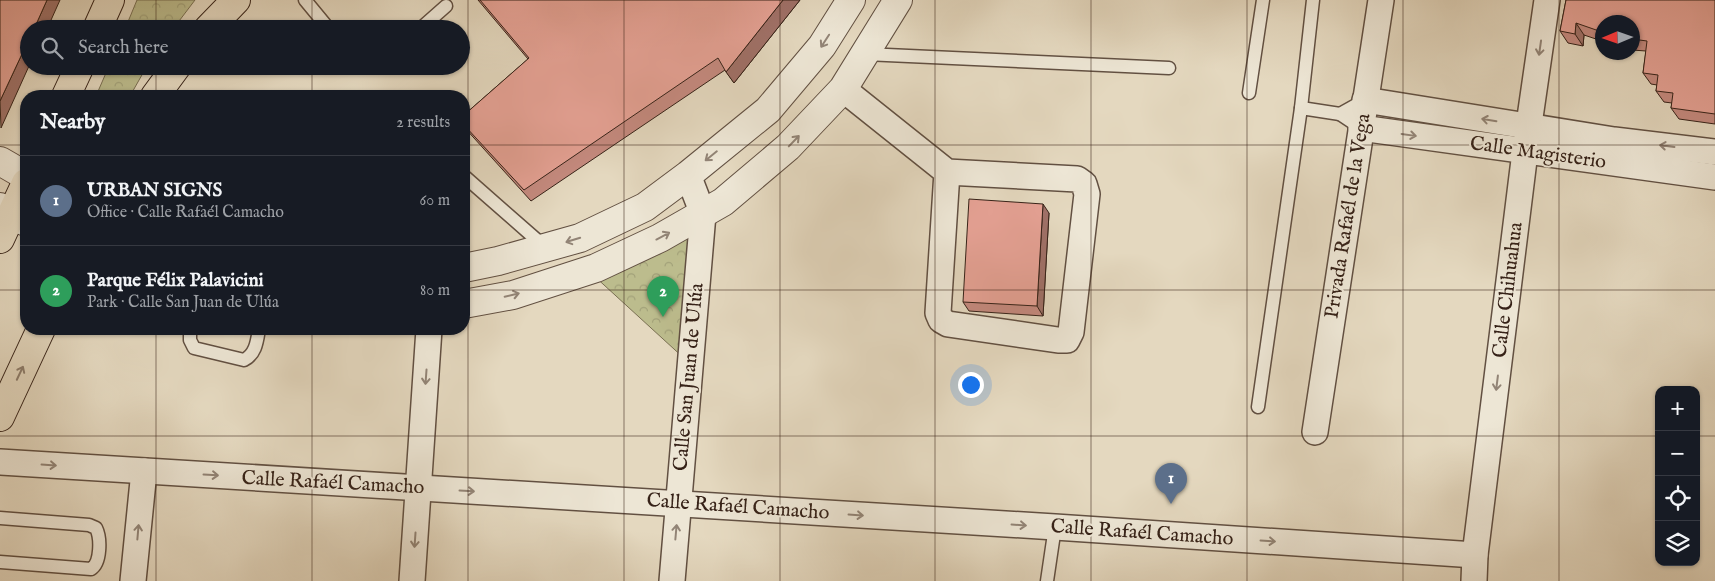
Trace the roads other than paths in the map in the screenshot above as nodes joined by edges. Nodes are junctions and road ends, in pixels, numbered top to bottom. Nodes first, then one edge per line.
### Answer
1 (110, 0) edge
2 (236, 0) edge
3 (305, 0) edge
4 (851, 0) edge
5 (898, 0) edge
6 (1263, 0) edge
7 (1313, 0) edge
8 (1381, 0) edge
9 (1546, 0) edge
10 (446, 6) dead end
11 (101, 20) edge
12 (217, 20) edge
13 (322, 20) edge
14 (430, 20) edge
15 (865, 54) junction
16 (1170, 68) dead end
17 (76, 75) edge
18 (171, 75) edge
19 (843, 89) junction
20 (69, 90) edge
21 (160, 90) edge
22 (1250, 93) dead end
23 (1365, 100) junction
24 (1301, 108) junction
25 (1340, 114) junction
26 (1529, 126) junction
27 (1361, 128) junction
28 (1525, 152) junction
29 (1715, 152) edge
30 (0, 161) edge
31 (947, 172) junction
32 (20, 173) edge
33 (688, 175) junction
34 (1715, 178) edge
35 (470, 181) edge
36 (20, 197) edge
37 (13, 214) edge
38 (703, 214) junction
39 (0, 239) edge
40 (546, 248) junction
41 (470, 267) edge
42 (470, 303) edge
43 (38, 335) edge
44 (190, 335) edge
45 (258, 335) edge
46 (429, 335) edge
47 (1258, 407) dead end
48 (0, 417) edge
49 (1315, 432) dead end
50 (0, 462) edge
51 (144, 471) junction
52 (418, 488) junction
53 (678, 504) junction
54 (0, 518) edge
55 (1054, 527) junction
56 (1475, 555) junction
57 (0, 562) edge
58 (133, 581) edge
59 (412, 581) edge
60 (672, 581) edge
61 (1047, 581) edge
62 (1474, 581) edge

1 - 11 main road
2 - 12 main road
3 - 13 lane
4 -> 33 street
5 - 15 street
6 - 22 lane
7 - 24 lane
8 - 23 street, Privada Rafaél de la Vega
9 -> 26 street, Calle Chihuahua
10 - 14 lane
15 - 16 lane
15 - 19 street
17 - 20 main road
18 - 21 main road
19 - 31 street
38 -> 19 street
23 - 25 lane
26 -> 23 street, Calle Magisterio
23 - 27 street, Privada Rafaél de la Vega
24 - 25 lane
24 - 47 lane
25 - 27 lane
26 - 28 street, Calle Chihuahua
29 -> 26 street, Calle Magisterio
27 -> 28 street, Calle Magisterio
27 - 49 street, Privada Rafaél de la Vega
28 - 34 street, Calle Magisterio
28 -> 56 street, Calle Chihuahua
30 - 32 street
31 - 31 street
33 - 38 street, Calle San Juan de Ulúa
33 -> 40 street
35 - 40 lane
36 - 37 main road
37 - 39 main road
42 -> 38 street
38 - 53 street, Calle San Juan de Ulúa
40 - 41 street
48 -> 43 main road
44 - 45 lane
46 -> 52 street
50 -> 51 street, Calle Rafaél Camacho
51 -> 52 street, Calle Rafaél Camacho
58 -> 51 street
52 -> 53 street, Calle Rafaél Camacho
52 -> 59 street
53 -> 55 street, Calle Rafaél Camacho
60 -> 53 street, Calle San Juan de Ulúa
54 - 57 lane
55 -> 56 street, Calle Rafaél Camacho
55 - 61 lane
56 - 62 street, Calle Chihuahua

